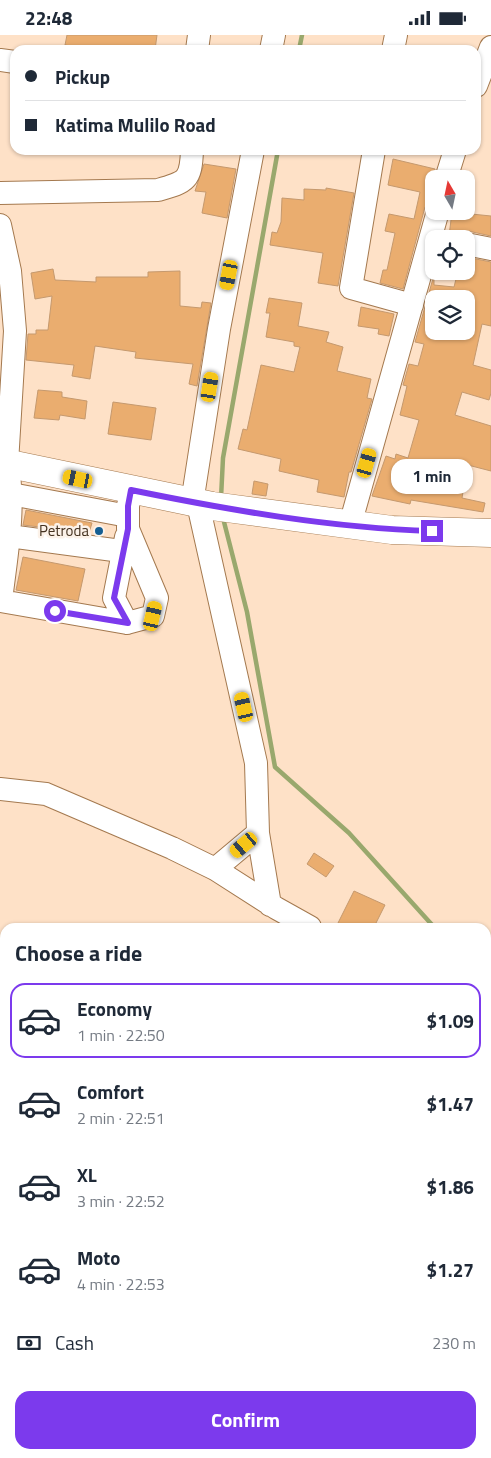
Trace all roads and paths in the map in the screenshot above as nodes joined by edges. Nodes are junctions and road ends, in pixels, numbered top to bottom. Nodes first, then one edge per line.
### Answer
1 (491, 47) edge
2 (481, 73) edge
3 (192, 155) edge
4 (252, 155) edge
5 (373, 155) edge
6 (453, 155) edge
7 (449, 170) edge
8 (0, 193) edge
9 (0, 225) edge
10 (475, 246) edge
11 (491, 249) edge
12 (425, 269) edge
13 (5, 271) edge
14 (412, 305) junction
15 (4, 463) edge
16 (11, 494) junction
17 (208, 506) junction
18 (129, 512) junction
19 (350, 525) junction
20 (491, 533) edge
21 (8, 536) junction
22 (130, 552) junction
23 (128, 623) junction
24 (0, 789) edge
25 (258, 833) junction
26 (215, 869) junction
27 (270, 905) junction
28 (303, 923) edge

1 - 2 street
3 - 8 street
4 - 17 street
5 - 14 street
6 - 7 street
9 - 13 street
10 - 11 street
12 - 14 street
13 - 15 street
14 - 19 street
15 - 16 street
15 - 18 main road
16 - 18 street
16 - 21 street
17 - 18 main road
17 - 19 main road
17 - 25 street
18 - 22 street
19 - 20 main road
21 - 22 street
21 - 23 street
22 - 23 street
22 - 23 street
24 - 26 street
25 - 26 street
25 - 27 street
26 - 27 street
27 - 28 street

